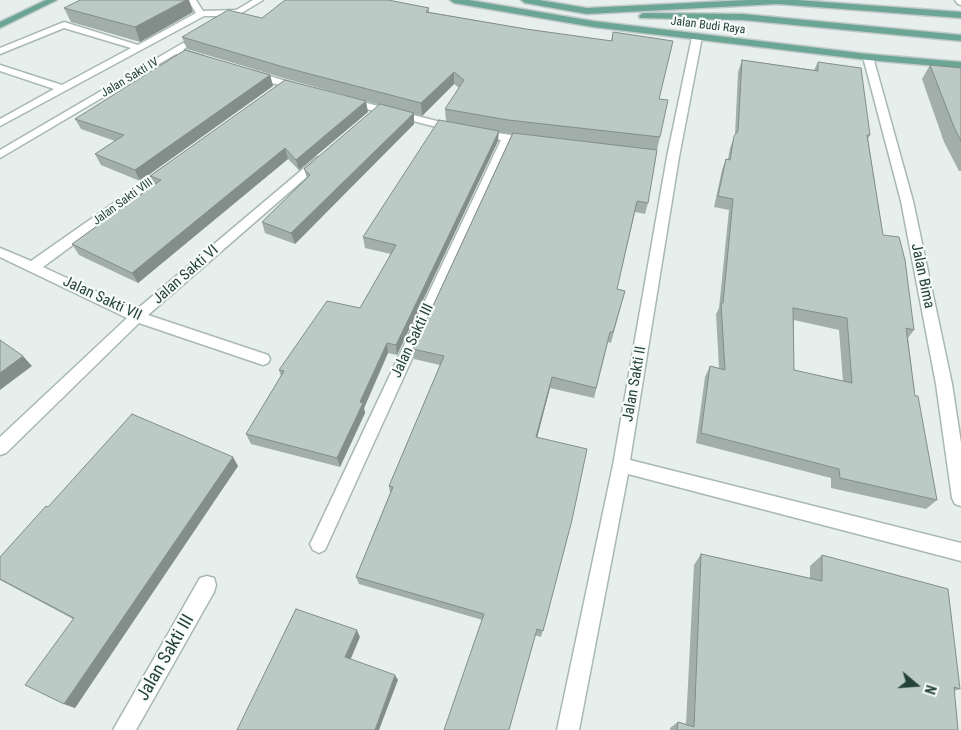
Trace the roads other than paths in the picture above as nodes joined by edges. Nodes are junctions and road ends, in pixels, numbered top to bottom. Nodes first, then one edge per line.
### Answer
1 (53, 0) edge
2 (192, 0) edge
3 (259, 0) edge
4 (454, 0) edge
5 (525, 0) edge
6 (587, 10) junction
7 (236, 13) junction
8 (201, 14) junction
9 (961, 15) edge
10 (767, 19) junction
11 (593, 24) junction
12 (0, 25) edge
13 (212, 27) edge
14 (697, 37) junction
15 (961, 38) edge
16 (190, 41) edge
17 (138, 48) junction
18 (176, 51) junction
19 (0, 52) edge
20 (868, 57) junction
21 (209, 61) edge
22 (961, 65) edge
23 (0, 68) edge
24 (247, 73) edge
25 (285, 84) junction
26 (63, 89) junction
27 (313, 92) edge
28 (270, 96) edge
29 (332, 97) edge
30 (2, 119) edge
31 (507, 138) junction
32 (546, 142) edge
33 (333, 149) edge
34 (0, 155) edge
35 (175, 164) edge
36 (0, 252) edge
37 (34, 267) junction
38 (136, 317) junction
39 (263, 359) dead end
40 (0, 448) edge
41 (621, 465) junction
42 (961, 498) edge
43 (319, 544) dead end
44 (961, 552) edge
45 (207, 585) dead end
46 (124, 730) edge
47 (568, 730) edge

1 - 12 main road
2 - 8 street
3 - 7 street
4 - 11 main road, Jalan Budi Raya
5 - 6 main road, Jalan Budi Raya
6 - 9 main road, Jalan Budi Raya
6 - 10 main road
7 - 8 street
7 - 13 street
8 - 17 street
10 - 11 main road
10 - 15 main road
11 - 14 main road, Jalan Budi Raya
14 - 20 main road, Jalan Budi Raya
14 - 41 street, Jalan Sakti II
16 - 18 street, Jalan Sakti IV
17 - 19 street
17 - 26 street
18 - 21 street
18 - 34 street, Jalan Sakti IV
20 - 22 main road, Jalan Budi Raya
20 - 42 street, Jalan Bima
23 - 26 street
24 - 25 street
25 - 27 street
25 - 28 street
26 - 30 street
29 - 31 street
31 - 32 street
31 - 43 street, Jalan Sakti III
33 - 38 street, Jalan Sakti VI
35 - 37 street, Jalan Sakti VIII
36 - 37 street, Jalan Sakti VII
37 - 38 street, Jalan Sakti VII
38 - 39 street, Jalan Sakti VII
38 - 40 street, Jalan Sakti VI
41 - 44 street
41 - 47 street, Jalan Sakti II
45 - 46 street, Jalan Sakti III

